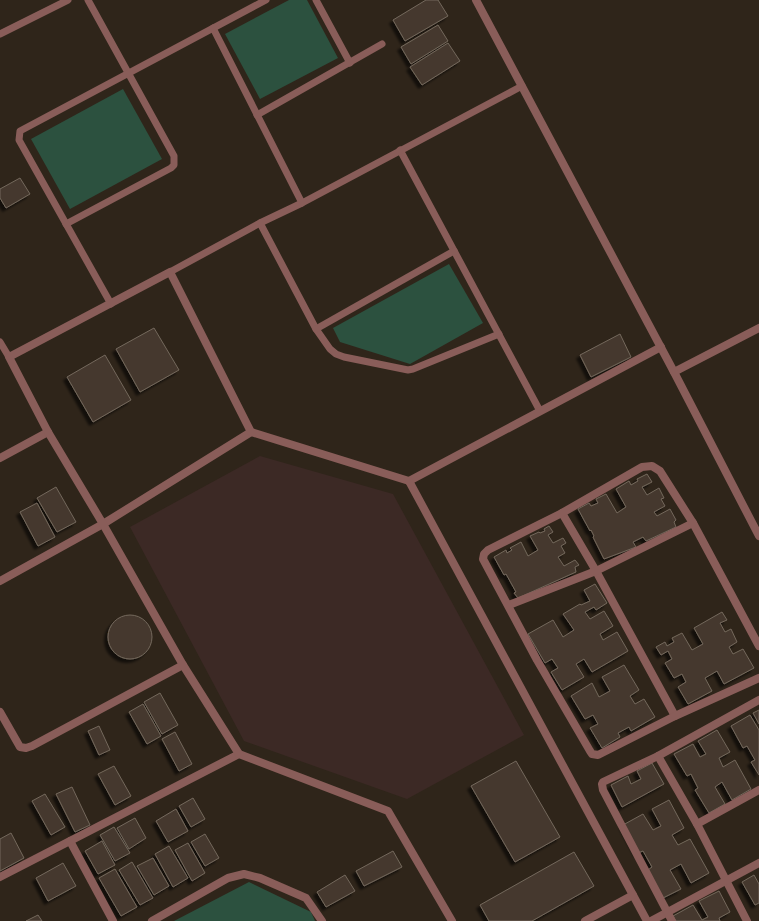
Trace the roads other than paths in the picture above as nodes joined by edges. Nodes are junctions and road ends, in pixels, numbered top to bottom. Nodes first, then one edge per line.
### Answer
1 (68, 0) edge
2 (88, 0) edge
3 (266, 0) edge
4 (316, 0) edge
5 (476, 0) edge
6 (212, 28) junction
7 (0, 34) edge
8 (382, 44) dead end
9 (350, 63) junction
10 (128, 73) junction
11 (522, 86) junction
12 (257, 115) junction
13 (400, 150) junction
14 (302, 202) junction
15 (260, 223) junction
16 (66, 224) junction
17 (454, 251) junction
18 (170, 272) junction
19 (110, 304) junction
20 (316, 328) junction
21 (759, 328) edge
22 (499, 334) junction
23 (0, 342) edge
24 (661, 347) junction
25 (8, 357) junction
26 (674, 372) junction
27 (540, 411) junction
28 (48, 432) junction
29 (251, 432) junction
30 (0, 458) edge
31 (409, 481) junction
32 (562, 513) junction
33 (693, 523) junction
34 (103, 524) junction
35 (759, 536) edge
36 (596, 571) junction
37 (0, 581) edge
38 (509, 605) junction
39 (759, 646) edge
40 (183, 665) junction
41 (759, 678) edge
42 (759, 700) edge
43 (0, 712) edge
44 (675, 716) junction
45 (239, 754) junction
46 (658, 756) junction
47 (759, 790) edge
48 (696, 824) junction
49 (70, 841) junction
50 (759, 863) edge
51 (0, 877) edge
52 (727, 880) junction
53 (633, 895) junction
54 (667, 911) junction
55 (113, 921) edge
56 (152, 921) edge
57 (322, 921) edge
58 (452, 921) edge
59 (585, 921) edge
60 (647, 921) edge
61 (651, 921) edge
62 (672, 921) edge
63 (747, 921) edge

1 - 7 lane
2 - 10 lane
3 - 6 lane
4 - 9 lane
5 - 11 street
6 - 10 lane
6 - 12 lane
8 - 9 lane
9 - 12 lane
10 - 16 lane
10 - 16 lane
11 - 13 lane
11 - 24 street
12 - 14 lane
13 - 14 lane
13 - 17 lane
14 - 15 lane
15 - 18 lane
15 - 20 lane
16 - 19 lane
17 - 20 lane
17 - 22 lane
18 - 19 street
18 - 29 street
19 - 25 street
20 - 22 lane
21 - 26 street
22 - 27 lane
23 - 25 lane
24 - 26 street
24 - 27 street
25 - 28 street
26 - 35 street
27 - 31 street
28 - 30 street
28 - 34 street
29 - 31 street
29 - 34 street
31 - 53 street
32 - 33 street
32 - 36 street
32 - 38 street
33 - 36 street
33 - 39 street
34 - 37 street
34 - 40 street
36 - 38 street
36 - 44 street
38 - 44 street
40 - 43 street
40 - 45 street
41 - 44 street
42 - 46 street
45 - 49 street
45 - 58 street
46 - 48 street
46 - 54 street
47 - 48 street
48 - 52 street
49 - 51 street
49 - 55 street
50 - 52 street
52 - 54 street
52 - 63 street
53 - 59 street
53 - 60 street
54 - 61 street
54 - 62 street
56 - 57 street

